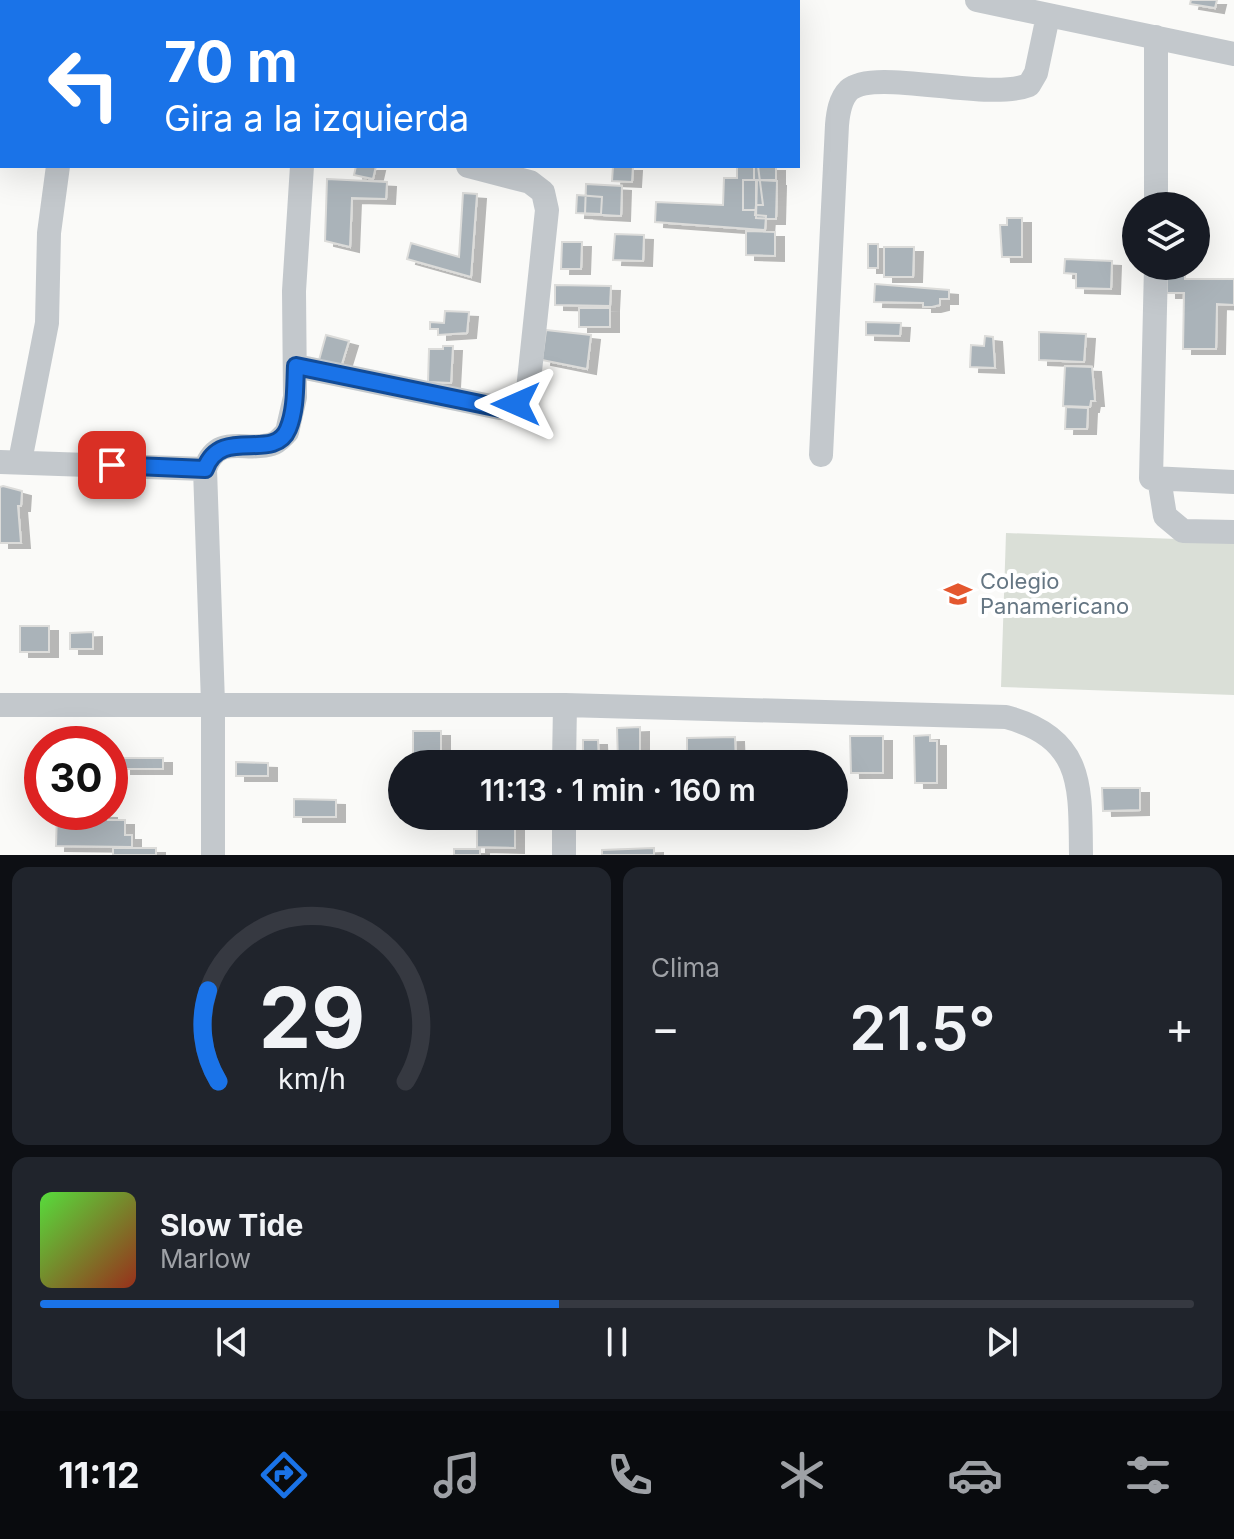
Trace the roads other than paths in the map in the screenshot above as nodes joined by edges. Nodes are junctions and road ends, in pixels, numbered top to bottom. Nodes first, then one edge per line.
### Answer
1 (977, 0) edge
2 (1048, 16) junction
3 (1156, 37) junction
4 (1234, 54) edge
5 (58, 168) edge
6 (302, 168) edge
7 (476, 168) edge
8 (1156, 192) edge
9 (1156, 280) edge
10 (296, 366) junction
11 (821, 455) dead end
12 (10, 461) edge
13 (205, 469) junction
14 (1159, 478) junction
15 (1234, 482) edge
16 (1234, 532) edge
17 (213, 703) junction
18 (0, 705) edge
19 (565, 705) junction
20 (564, 750) edge
21 (564, 830) edge
22 (213, 855) edge
23 (564, 855) edge
24 (1081, 855) edge

1 - 2 street
2 - 3 street
2 - 11 street
3 - 4 street
3 - 8 street
5 - 12 street
6 - 10 street
7 - 10 street
9 - 14 street
10 - 13 street
12 - 13 street
13 - 17 street
14 - 15 street
14 - 16 street
17 - 18 street
17 - 19 street
17 - 22 street
19 - 20 street
19 - 24 street
21 - 23 street

